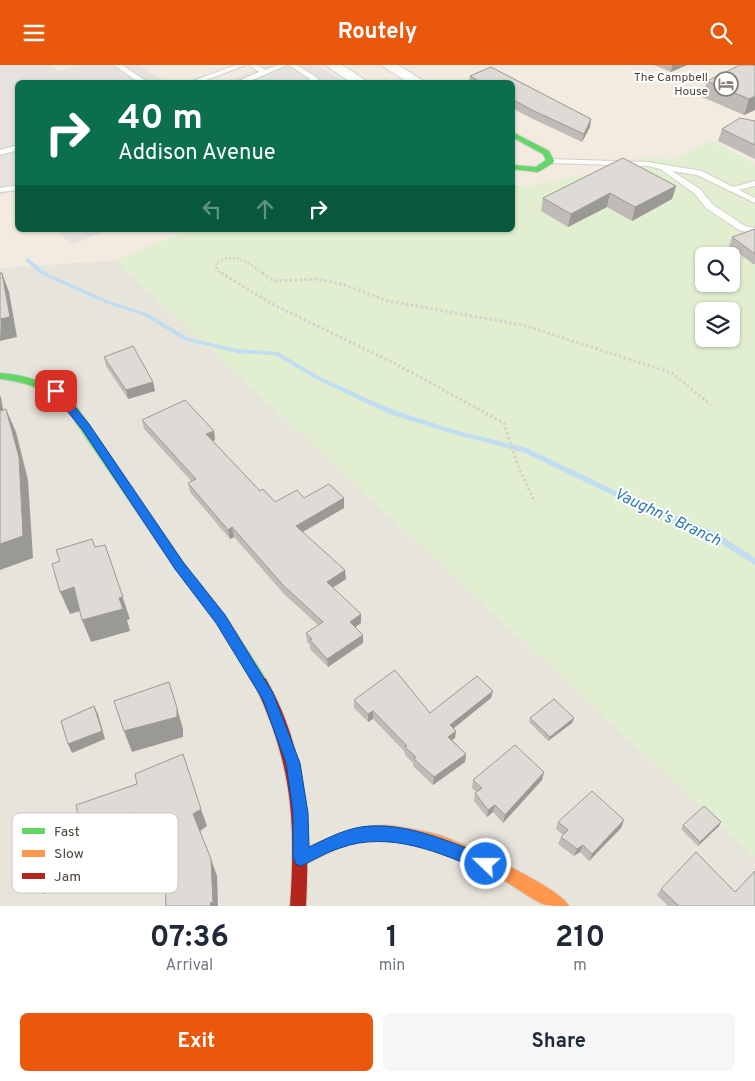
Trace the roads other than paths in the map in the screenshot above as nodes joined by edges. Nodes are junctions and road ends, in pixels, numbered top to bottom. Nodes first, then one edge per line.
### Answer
1 (117, 65) edge
2 (243, 65) edge
3 (252, 65) edge
4 (284, 65) edge
5 (292, 65) edge
6 (332, 65) edge
7 (388, 65) edge
8 (264, 72) junction
9 (141, 80) edge
10 (199, 80) edge
11 (244, 80) edge
12 (313, 80) edge
13 (356, 80) edge
14 (415, 80) edge
15 (515, 136) edge
16 (15, 148) edge
17 (0, 153) edge
18 (550, 161) junction
19 (515, 167) edge
20 (660, 167) junction
21 (755, 183) edge
22 (15, 188) edge
23 (733, 189) junction
24 (0, 191) edge
25 (755, 201) edge
26 (755, 231) edge
27 (0, 375) edge
28 (301, 858) junction
29 (298, 906) edge
30 (561, 906) edge

1 - 9 lane
2 - 10 lane
3 - 8 lane
4 - 8 lane
5 - 12 lane
6 - 13 street
7 - 14 street
8 - 11 lane
15 - 18 street
16 - 17 lane
18 - 19 street
18 - 20 lane
20 - 23 lane
20 - 26 lane
21 - 23 lane
22 - 24 lane
23 - 25 lane
27 - 28 street
28 - 29 street
28 - 30 street

